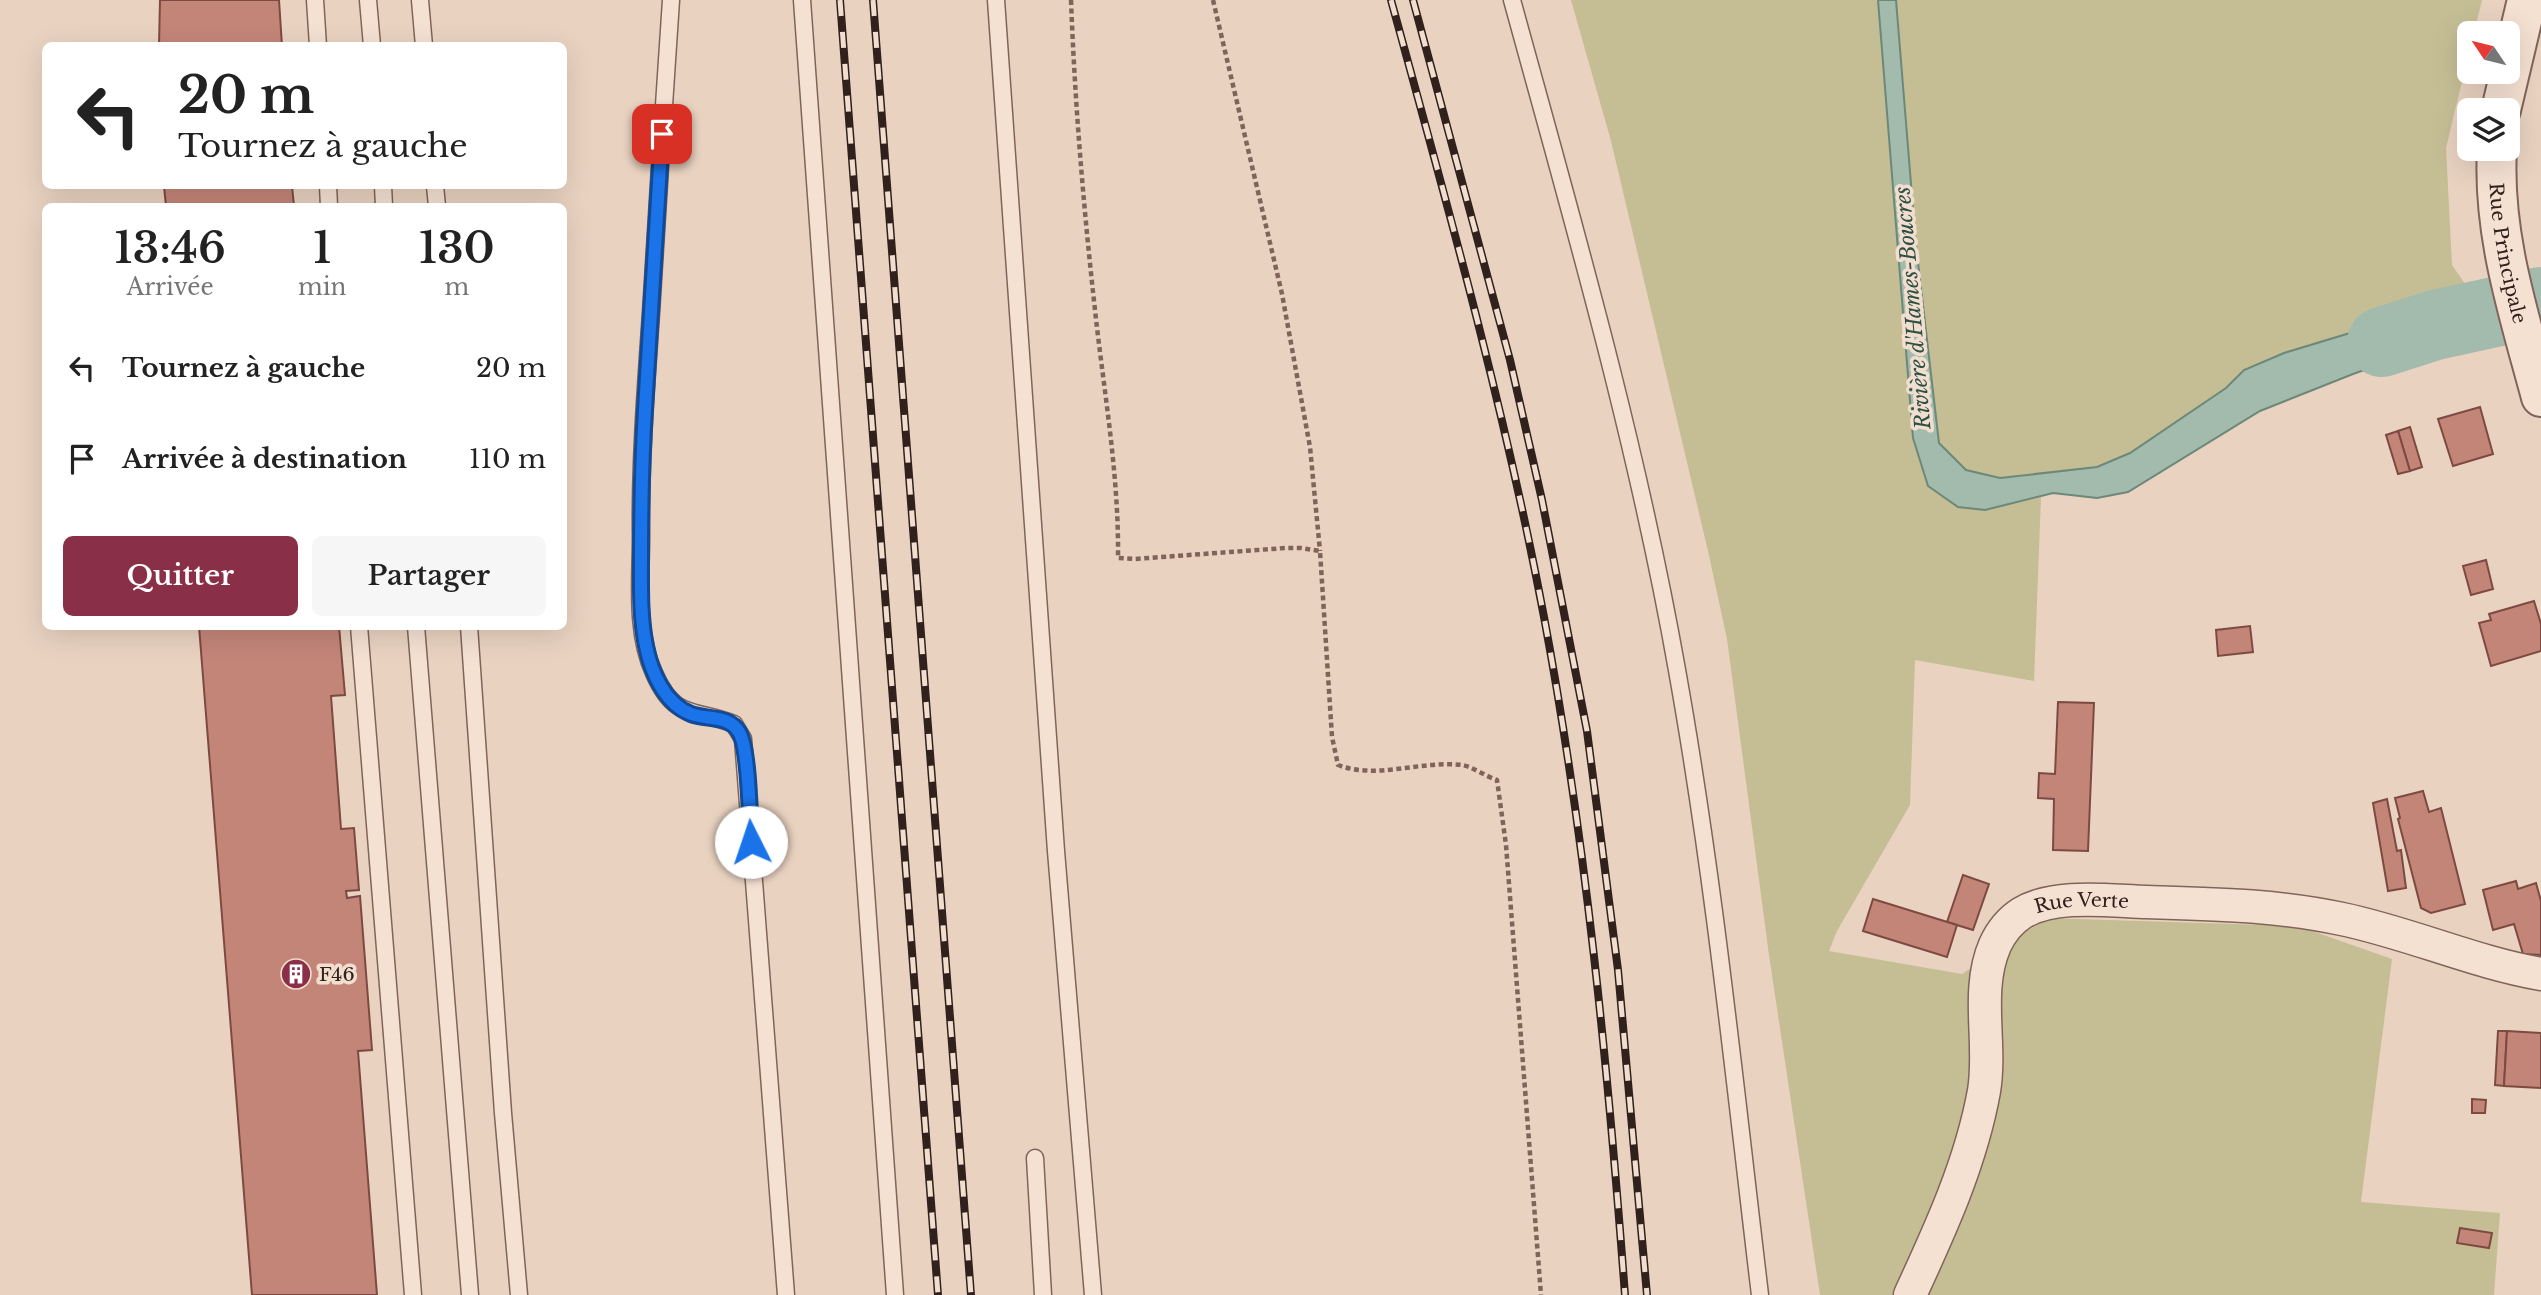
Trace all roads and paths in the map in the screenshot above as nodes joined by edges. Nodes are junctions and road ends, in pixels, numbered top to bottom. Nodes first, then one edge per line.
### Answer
1 (315, 0) edge
2 (368, 0) edge
3 (420, 0) edge
4 (671, 0) edge
5 (802, 0) edge
6 (996, 0) edge
7 (1071, 0) edge
8 (1213, 0) edge
9 (1512, 0) edge
10 (2526, 0) edge
11 (318, 42) edge
12 (372, 42) edge
13 (424, 42) edge
14 (2504, 98) edge
15 (2497, 161) edge
16 (2541, 397) edge
17 (1320, 551) junction
18 (359, 630) edge
19 (416, 630) edge
20 (469, 630) edge
21 (2541, 974) edge
22 (1035, 1158) dead end
23 (413, 1295) edge
24 (470, 1295) edge
25 (519, 1295) edge
26 (786, 1295) edge
27 (895, 1295) edge
28 (1043, 1295) edge
29 (1093, 1295) edge
30 (1541, 1295) edge
31 (1760, 1295) edge
32 (1910, 1295) edge

1 - 11 lane
2 - 12 lane
3 - 13 lane
4 - 26 lane
5 - 27 lane
6 - 29 lane
7 - 17 path
8 - 17 path
9 - 31 lane
10 - 14 street
15 - 16 street, Rue Principale
17 - 30 path
18 - 23 lane
19 - 24 lane
20 - 25 lane
21 - 32 street, Rue Verte
22 - 28 lane

